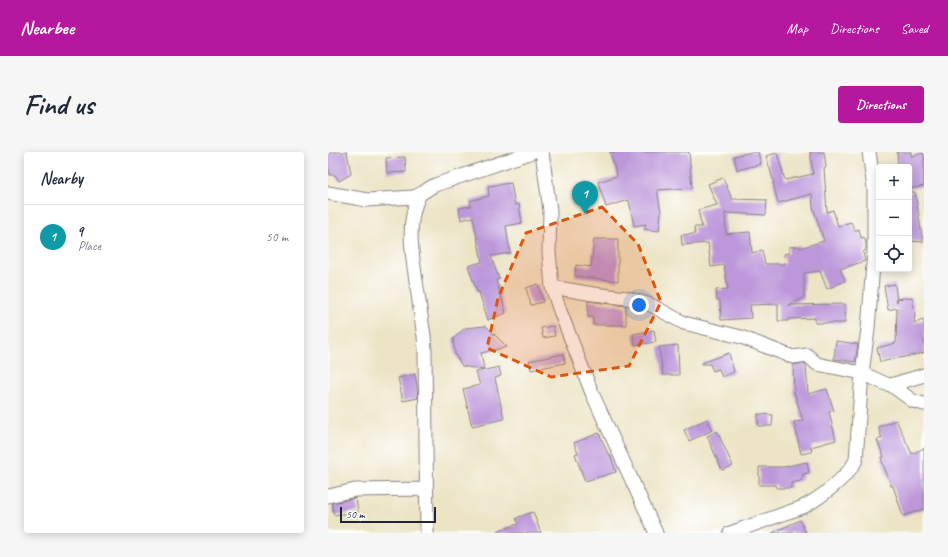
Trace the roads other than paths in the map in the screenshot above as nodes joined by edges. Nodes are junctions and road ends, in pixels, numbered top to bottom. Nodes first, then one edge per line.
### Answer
1 (532, 152) edge
2 (542, 152) edge
3 (869, 152) edge
4 (328, 193) edge
5 (419, 196) junction
6 (552, 287) junction
7 (862, 373) junction
8 (924, 375) edge
9 (891, 385) junction
10 (924, 404) edge
11 (426, 489) junction
12 (328, 496) edge
13 (427, 533) edge
14 (656, 533) edge
15 (730, 533) edge

1 - 5 street
2 - 6 street
3 - 7 street
4 - 5 street
5 - 11 street
6 - 7 street
6 - 14 street
7 - 9 street
7 - 15 street
8 - 9 street
9 - 10 street
11 - 12 street
11 - 13 street

